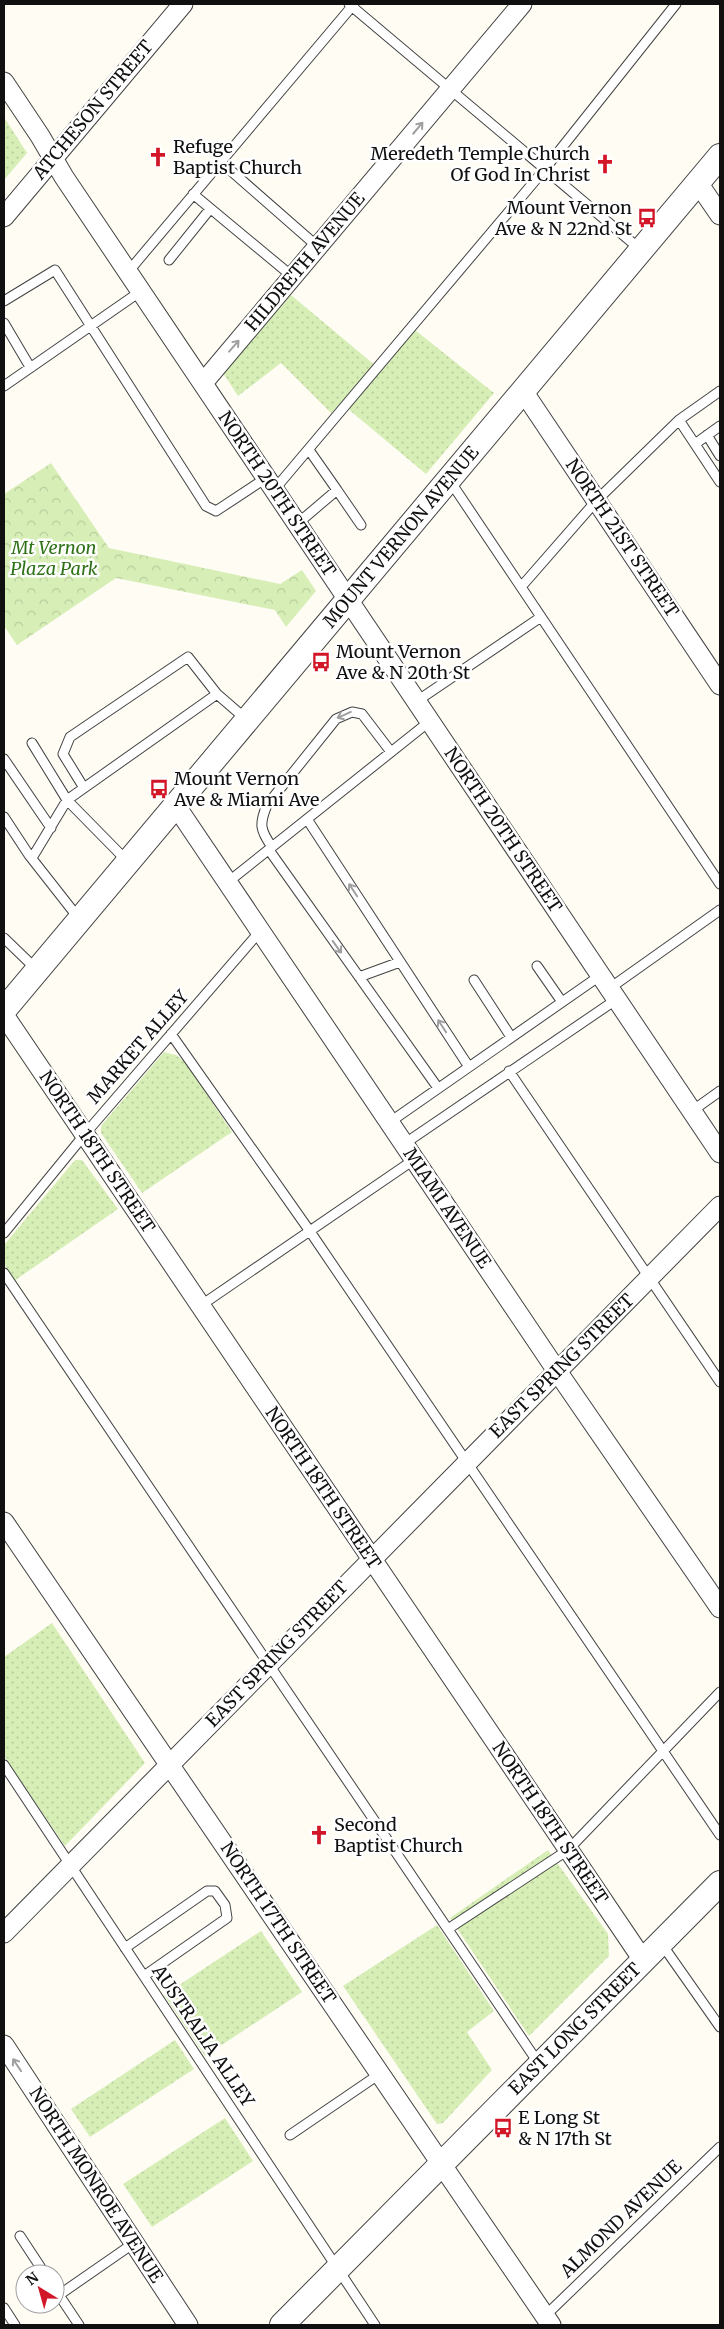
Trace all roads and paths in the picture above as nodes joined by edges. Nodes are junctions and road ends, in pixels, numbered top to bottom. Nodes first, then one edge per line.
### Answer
1 (183, 4) edge
2 (522, 4) edge
3 (676, 4) edge
4 (352, 5) edge
5 (4, 82) edge
6 (450, 90) junction
7 (720, 156) edge
8 (52, 158) junction
9 (221, 162) junction
10 (544, 170) junction
11 (698, 183) junction
12 (193, 194) junction
13 (210, 209) junction
14 (720, 215) edge
15 (4, 217) edge
16 (318, 247) junction
17 (642, 250) junction
18 (169, 260) dead end
19 (128, 272) junction
20 (293, 277) junction
21 (141, 291) junction
22 (4, 301) edge
23 (4, 323) edge
24 (92, 325) junction
25 (30, 367) junction
26 (203, 383) junction
27 (4, 386) edge
28 (523, 391) junction
29 (720, 391) edge
30 (679, 420) junction
31 (720, 426) edge
32 (707, 435) junction
33 (695, 444) junction
34 (309, 450) junction
35 (720, 456) edge
36 (719, 476) edge
37 (449, 479) junction
38 (270, 484) junction
39 (337, 490) junction
40 (597, 500) junction
41 (297, 524) junction
42 (361, 526) dead end
43 (521, 587) junction
44 (349, 601) junction
45 (540, 617) junction
46 (720, 684) edge
47 (217, 694) junction
48 (417, 701) junction
49 (248, 720) junction
50 (430, 720) junction
51 (32, 743) dead end
52 (391, 752) junction
53 (4, 759) edge
54 (84, 788) junction
55 (67, 800) junction
56 (176, 806) junction
57 (4, 817) edge
58 (307, 819) junction
59 (51, 828) junction
60 (270, 849) junction
61 (32, 858) junction
62 (128, 862) junction
63 (228, 882) junction
64 (720, 884) edge
65 (720, 910) edge
66 (80, 920) junction
67 (261, 930) junction
68 (4, 938) edge
69 (400, 962) junction
70 (537, 966) dead end
71 (37, 970) junction
72 (359, 977) junction
73 (474, 980) dead end
74 (609, 987) junction
75 (562, 1002) junction
76 (4, 1010) edge
77 (4, 1015) edge
78 (171, 1034) junction
79 (511, 1037) junction
80 (469, 1067) junction
81 (510, 1071) junction
82 (438, 1088) junction
83 (720, 1091) edge
84 (692, 1111) junction
85 (390, 1122) junction
86 (86, 1134) junction
87 (410, 1152) junction
88 (720, 1153) edge
89 (720, 1206) edge
90 (308, 1230) junction
91 (4, 1233) edge
92 (4, 1273) edge
93 (650, 1278) junction
94 (200, 1306) junction
95 (557, 1371) junction
96 (720, 1382) edge
97 (466, 1464) junction
98 (4, 1522) edge
99 (370, 1559) junction
100 (720, 1608) edge
101 (268, 1664) junction
102 (720, 1692) edge
103 (663, 1752) junction
104 (4, 1765) edge
105 (169, 1765) junction
106 (720, 1835) edge
107 (568, 1850) junction
108 (70, 1865) junction
109 (720, 1883) edge
110 (448, 1929) junction
111 (4, 1933) edge
112 (661, 1943) junction
113 (125, 1948) junction
114 (642, 1960) junction
115 (144, 1976) junction
116 (720, 2026) edge
117 (4, 2045) edge
118 (540, 2064) junction
119 (380, 2074) junction
120 (290, 2135) dead end
121 (720, 2147) edge
122 (441, 2164) junction
123 (20, 2236) dead end
124 (134, 2243) junction
125 (38, 2264) edge
126 (338, 2269) junction
127 (65, 2287) edge
128 (65, 2304) edge
129 (4, 2308) edge
130 (548, 2320) edge
131 (15, 2325) edge
132 (79, 2325) edge
133 (188, 2325) edge
134 (282, 2325) edge
135 (375, 2325) edge

1 - 8 street, ATCHESON STREET
2 - 6 street, HILDRETH AVENUE
3 - 10 lane
4 - 6 lane
4 - 9 lane
5 - 8 street, NORTH 20TH STREET
6 - 10 lane
16 -> 6 street, HILDRETH AVENUE
7 - 11 street, MOUNT VERNON AVENUE
8 - 15 street, ATCHESON STREET
8 - 19 street, NORTH 20TH STREET
9 - 12 lane
9 - 16 lane
10 - 17 lane
10 - 34 lane
11 - 14 street
11 - 17 street, MOUNT VERNON AVENUE
12 - 13 lane
12 - 19 lane
13 - 18 lane
13 - 20 lane
16 - 20 street, HILDRETH AVENUE
17 - 28 street, MOUNT VERNON AVENUE
19 - 21 street, NORTH 20TH STREET
26 -> 20 street, HILDRETH AVENUE
21 - 24 lane
21 - 26 street, NORTH 20TH STREET
22 - 24 lane
23 - 25 lane
24 - 25 lane
24 - 38 lane
25 - 27 lane
26 - 38 street, NORTH 20TH STREET
28 - 37 street, MOUNT VERNON AVENUE
28 - 40 street, NORTH 21ST STREET
29 - 30 lane
30 - 33 lane
30 - 40 lane
31 - 32 lane
32 - 33 lane
32 - 35 lane
33 - 36 lane
34 - 38 lane
34 - 39 lane
37 - 43 lane
37 - 44 street, MOUNT VERNON AVENUE
38 - 41 street, NORTH 20TH STREET
39 - 41 lane
39 - 42 lane
40 - 43 lane
40 - 46 street, NORTH 21ST STREET
41 - 44 street, NORTH 20TH STREET
43 - 45 lane
44 - 48 street, NORTH 20TH STREET
44 - 49 street, MOUNT VERNON AVENUE
45 - 48 lane
45 - 64 lane
47 - 49 lane
47 - 54 lane
47 - 54 lane
48 - 50 street, NORTH 20TH STREET
49 - 56 street, MOUNT VERNON AVENUE
50 - 52 lane
50 - 74 street, NORTH 20TH STREET
51 - 55 lane
52 - 58 lane
52 -> 60 lane
53 - 59 lane
54 - 55 lane
55 - 59 lane
55 - 62 lane
56 - 62 street, MOUNT VERNON AVENUE
56 - 63 street, MIAMI AVENUE
57 - 61 lane
58 - 60 lane
69 -> 58 lane
59 - 61 lane
60 - 63 lane
60 -> 72 lane
61 - 66 lane
62 - 66 street, MOUNT VERNON AVENUE
63 - 67 street, MIAMI AVENUE
65 - 74 lane
66 - 71 street, MOUNT VERNON AVENUE
67 - 78 lane, MARKET ALLEY
67 - 85 street, MIAMI AVENUE
68 - 71 lane
69 - 72 lane
80 -> 69 lane
70 - 75 lane
71 - 76 street, MOUNT VERNON AVENUE
72 - 82 lane
73 - 79 lane
74 - 75 lane
74 - 81 lane
74 - 84 street, NORTH 20TH STREET
75 - 79 lane
77 - 86 street, NORTH 18TH STREET
78 - 86 lane, MARKET ALLEY
78 - 90 lane
79 - 80 lane
80 - 82 lane
81 - 87 lane
81 - 93 lane
82 - 85 lane
83 - 84 lane
84 - 88 street, NORTH 20TH STREET
85 - 87 street, MIAMI AVENUE
86 - 91 lane, MARKET ALLEY
86 - 94 street, NORTH 18TH STREET
87 - 90 lane
87 - 95 street, MIAMI AVENUE
89 - 93 street, EAST SPRING STREET
90 - 94 lane
90 - 97 lane
92 - 101 lane
93 - 95 street, EAST SPRING STREET
93 - 96 lane
94 - 99 street, NORTH 18TH STREET
95 - 97 street, EAST SPRING STREET
95 - 100 street, MIAMI AVENUE
97 - 99 street, EAST SPRING STREET
97 - 103 lane
98 - 105 street, NORTH 17TH STREET
99 - 101 street, EAST SPRING STREET
99 - 107 street, NORTH 18TH STREET
101 - 105 street, EAST SPRING STREET
101 - 110 lane
102 - 103 lane
103 - 106 lane
103 - 107 lane
104 - 108 lane, AUSTRALIA ALLEY
105 - 108 street, EAST SPRING STREET
105 - 119 street, NORTH 17TH STREET
107 - 110 lane
107 - 114 street, NORTH 18TH STREET
108 - 111 street, EAST SPRING STREET
108 - 113 lane, AUSTRALIA ALLEY
109 - 112 street, EAST LONG STREET
110 - 118 lane
112 - 114 street, EAST LONG STREET
112 - 116 lane
113 - 115 lane, AUSTRALIA ALLEY
113 - 115 lane
114 - 118 street, EAST LONG STREET
115 - 126 lane, AUSTRALIA ALLEY
124 -> 117 street, NORTH MONROE AVENUE
118 - 122 street, EAST LONG STREET
119 - 120 lane
119 - 122 street, NORTH 17TH STREET
121 - 130 lane, ALMOND AVENUE
122 - 126 street, EAST LONG STREET
122 - 130 street, NORTH 17TH STREET
123 - 125 lane
124 - 127 lane
124 - 133 street, NORTH MONROE AVENUE
126 - 134 street, EAST LONG STREET
126 - 135 lane, AUSTRALIA ALLEY
128 - 132 lane
129 - 131 lane

